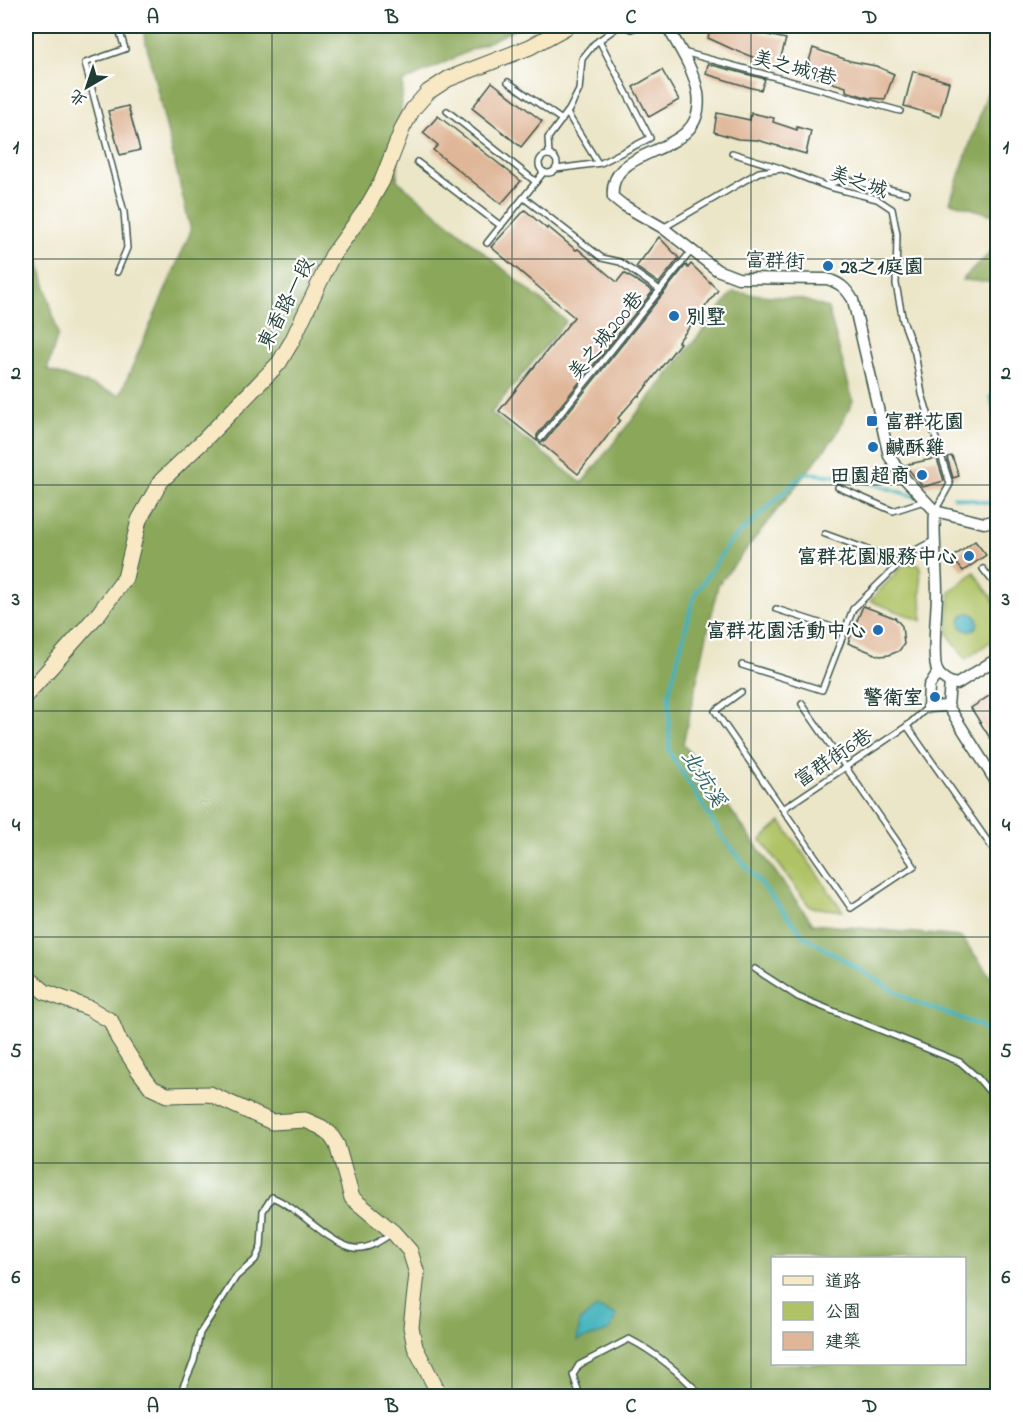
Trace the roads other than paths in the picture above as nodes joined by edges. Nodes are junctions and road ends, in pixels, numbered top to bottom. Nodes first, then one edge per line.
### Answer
1 (118, 26) edge
2 (567, 26) edge
3 (619, 26) edge
4 (624, 26) edge
5 (640, 26) edge
6 (667, 26) edge
7 (599, 40) junction
8 (682, 52) junction
9 (508, 82) dead end
10 (447, 111) dead end
11 (900, 111) dead end
12 (567, 113) junction
13 (562, 120) junction
14 (732, 153) dead end
15 (549, 155) junction
16 (417, 162) dead end
17 (598, 163) junction
18 (556, 169) junction
19 (782, 169) junction
20 (543, 173) junction
21 (536, 182) junction
22 (826, 186) junction
23 (906, 193) dead end
24 (524, 198) junction
25 (501, 226) junction
26 (663, 228) junction
27 (487, 243) dead end
28 (692, 250) junction
29 (117, 272) dead end
30 (660, 290) junction
31 (541, 438) dead end
32 (838, 487) dead end
33 (926, 500) junction
34 (935, 511) junction
35 (998, 520) edge
36 (825, 534) dead end
37 (933, 541) junction
38 (899, 563) junction
39 (983, 569) dead end
40 (998, 588) edge
41 (776, 609) dead end
42 (844, 631) junction
43 (998, 658) edge
44 (741, 665) dead end
45 (938, 672) junction
46 (950, 683) junction
47 (741, 692) dead end
48 (26, 695) edge
49 (802, 704) dead end
50 (948, 706) junction
51 (928, 707) junction
52 (907, 726) junction
53 (846, 767) junction
54 (998, 785) edge
55 (783, 809) junction
56 (998, 856) edge
57 (755, 969) dead end
58 (26, 976) edge
59 (998, 1102) edge
60 (393, 1232) junction
61 (179, 1396) edge
62 (440, 1396) edge
63 (580, 1396) edge
64 (702, 1396) edge

1 - 29 lane
2 - 48 street, 東香路一段
3 - 7 lane
4 - 5 lane
6 - 8 street, 富群街
7 - 12 lane
7 - 17 lane
8 - 11 lane, 美之城9巷
8 - 26 street, 富群街
9 - 13 lane
10 - 21 lane
12 - 13 lane
12 - 17 lane
13 - 15 lane
14 - 19 lane, 美之城
15 - 18 lane
15 - 20 lane
16 - 25 lane
17 - 18 lane
18 - 20 lane
19 - 22 lane, 美之城
19 - 26 lane
20 - 21 lane
21 - 24 lane
22 - 23 lane
22 - 34 lane, 美之城
24 - 25 lane
24 - 30 lane
25 - 27 lane
26 - 28 street, 富群街
28 - 30 lane, 美之城200巷
28 - 33 street, 富群街
30 - 31 lane, 美之城200巷
32 - 33 lane
33 - 34 street, 富群街
34 - 35 street
34 - 37 street
36 - 38 lane
37 - 38 lane
37 - 45 street
38 - 42 lane
39 - 40 lane
41 - 42 lane
42 - 44 lane
43 - 46 street
45 - 46 street
45 - 51 street
46 - 50 street
47 - 55 lane
49 - 53 lane
50 - 51 street
50 - 54 street
51 - 52 lane, 富群街6巷
52 - 53 lane, 富群街6巷
52 - 56 lane
53 - 55 lane, 富群街6巷
53 - 55 lane
57 - 59 lane
58 - 60 street
60 - 61 lane
60 - 62 street
63 - 64 lane

